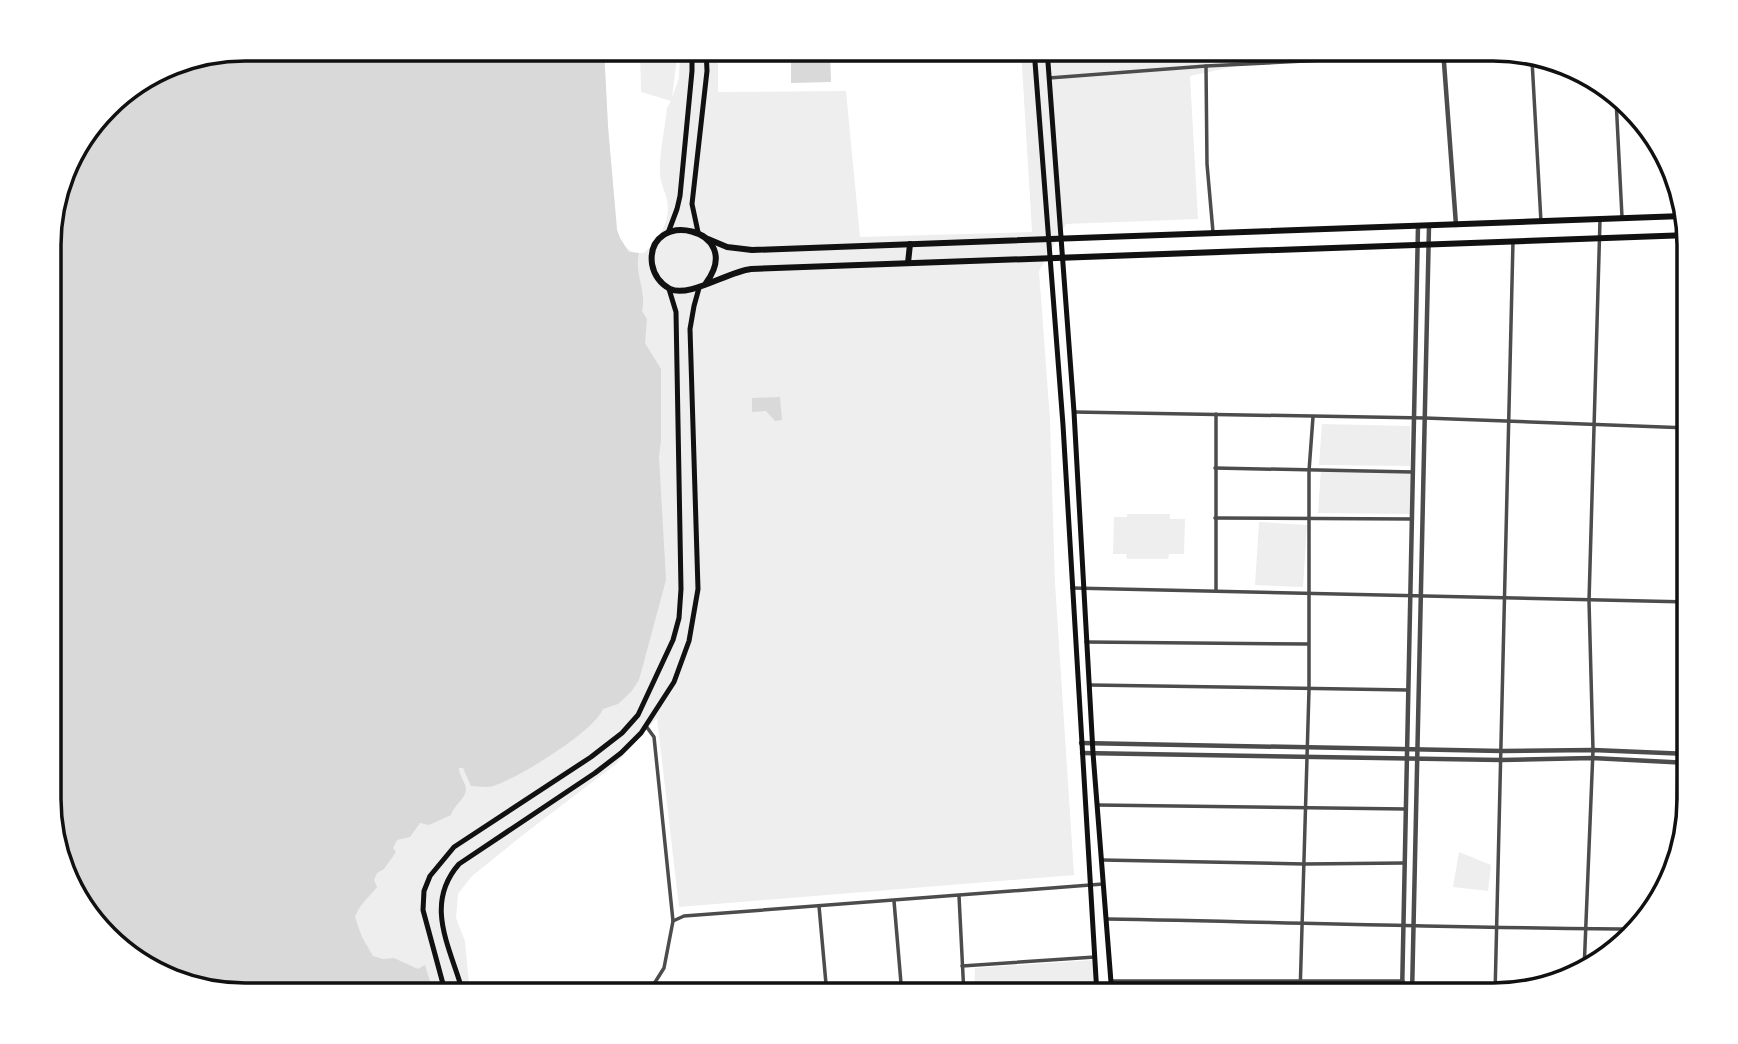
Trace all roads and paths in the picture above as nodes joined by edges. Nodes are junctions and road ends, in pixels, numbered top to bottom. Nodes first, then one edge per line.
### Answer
1 (692, 61) edge
2 (706, 61) edge
3 (1035, 61) edge
4 (1048, 61) edge
5 (1285, 61) edge
6 (1444, 61) edge
7 (1206, 66) junction
8 (1532, 66) edge
9 (1049, 78) junction
10 (1617, 110) edge
11 (1674, 216) edge
12 (1622, 219) junction
13 (1600, 220) junction
14 (1541, 222) junction
15 (1456, 225) junction
16 (1418, 226) junction
17 (1429, 226) junction
18 (698, 232) junction
19 (668, 233) junction
20 (1213, 234) junction
21 (1676, 235) edge
22 (707, 238) junction
23 (1601, 238) junction
24 (1047, 239) junction
25 (1062, 239) junction
26 (1513, 241) junction
27 (910, 244) junction
28 (1429, 244) junction
29 (1417, 245) junction
30 (1063, 257) junction
31 (1049, 258) junction
32 (908, 263) junction
33 (706, 283) junction
34 (699, 288) junction
35 (669, 289) junction
36 (1074, 412) junction
37 (1216, 414) junction
38 (1313, 417) junction
39 (1414, 418) junction
40 (1425, 418) junction
41 (1508, 422) junction
42 (1596, 424) junction
43 (1676, 427) edge
44 (1215, 468) junction
45 (1310, 471) junction
46 (1413, 472) junction
47 (1215, 517) junction
48 (1310, 519) junction
49 (1412, 519) junction
50 (1083, 588) junction
51 (1072, 589) junction
52 (1216, 590) junction
53 (1309, 594) junction
54 (1410, 596) junction
55 (1421, 596) junction
56 (1506, 598) junction
57 (1590, 601) junction
58 (1676, 602) edge
59 (1086, 642) junction
60 (1308, 644) junction
61 (1090, 685) junction
62 (1309, 690) junction
63 (1408, 690) junction
64 (646, 726) junction
65 (1081, 743) junction
66 (1093, 743) junction
67 (1306, 747) junction
68 (1407, 748) junction
69 (1418, 748) junction
70 (1593, 750) junction
71 (1502, 751) junction
72 (1082, 753) junction
73 (1093, 753) junction
74 (1676, 754) edge
75 (1307, 757) junction
76 (1407, 758) junction
77 (1417, 758) junction
78 (1592, 758) junction
79 (1501, 760) junction
80 (1676, 762) edge
81 (527, 798) junction
82 (1097, 805) junction
83 (1304, 809) junction
84 (1406, 809) junction
85 (537, 811) junction
86 (1102, 860) junction
87 (1405, 863) junction
88 (1304, 864) junction
89 (1104, 884) junction
90 (1089, 885) junction
91 (959, 896) junction
92 (894, 901) junction
93 (819, 906) junction
94 (1107, 919) junction
95 (673, 921) junction
96 (1303, 922) junction
97 (1404, 925) junction
98 (1413, 926) junction
99 (1497, 929) junction
100 (1586, 929) junction
101 (1622, 929) edge
102 (1095, 957) junction
103 (1585, 958) edge
104 (962, 966) junction
105 (1111, 981) joint
106 (1300, 981) junction
107 (1403, 981) joint
108 (901, 982) edge
109 (963, 982) edge
110 (1096, 982) edge
111 (1412, 982) edge
112 (1495, 982) edge
113 (443, 983) edge
114 (460, 983) edge
115 (655, 983) edge
116 (826, 983) edge

1 - 19 main road
2 - 18 main road
3 - 24 main road
4 - 9 main road
5 - 7 street
6 - 15 street
7 - 9 street
7 - 20 street
8 - 14 street
9 - 25 main road
10 - 12 street
11 - 12 main road
12 - 13 main road
13 - 14 main road
13 - 23 street
14 - 15 main road
15 - 17 main road
16 - 17 main road
16 - 20 main road
16 - 29 street
17 - 28 street
18 - 19 main road
18 - 22 main road
19 - 35 main road
20 - 25 main road
21 - 23 main road
22 - 27 main road
22 - 33 main road
23 - 26 main road
23 - 42 street
24 - 25 main road
24 - 27 main road
24 - 31 main road
25 - 30 main road
26 - 28 main road
26 - 41 street
27 - 32 main road
28 - 29 main road
28 - 40 street
29 - 30 main road
29 - 39 street
30 - 31 main road
30 - 36 main road
31 - 32 main road
31 - 51 main road
32 - 33 main road
33 - 34 main road
34 - 35 main road
34 - 64 main road
35 - 81 main road
36 - 37 street
36 - 50 main road
37 - 38 street
37 - 44 street
38 - 39 street
38 - 45 street
39 - 40 street
39 - 46 street
40 - 41 street
40 - 55 street
41 - 42 street
41 - 56 street
42 - 43 street
42 - 57 street
44 - 45 street
44 - 47 street
45 - 46 street
45 - 48 street
46 - 49 street
47 - 48 street
47 - 52 street
48 - 49 street
48 - 53 street
49 - 54 street
50 - 51 street
50 - 52 street
50 - 59 main road
51 - 65 main road
52 - 53 street
53 - 54 street
53 - 60 street
54 - 55 street
54 - 63 street
55 - 56 street
55 - 69 street
56 - 57 street
56 - 71 street
57 - 58 street
57 - 70 street
59 - 60 street
59 - 61 main road
60 - 62 street
61 - 62 street
61 - 66 main road
62 - 63 street
62 - 67 street
63 - 68 street
64 - 85 main road
64 - 95 street
65 - 66 street
65 - 72 main road
66 - 67 street
66 - 73 main road
67 - 68 street
67 - 75 street
68 - 69 street
68 - 76 street
69 - 71 street
69 - 77 street
70 - 71 street
70 - 74 street
70 - 78 street
71 - 79 street
72 - 73 street
72 - 90 main road
73 - 75 street
73 - 82 main road
75 - 76 street
75 - 83 street
76 - 77 street
76 - 84 street
77 - 79 street
77 - 98 street
78 - 79 street
78 - 80 street
78 - 100 street
79 - 99 street
81 - 85 main road
81 - 113 main road
82 - 83 street
82 - 86 main road
83 - 84 street
83 - 88 street
84 - 87 street
85 - 114 main road
86 - 88 street
86 - 89 main road
87 - 88 street
87 - 97 street
88 - 96 street
89 - 90 street
89 - 94 main road
90 - 91 street
90 - 102 main road
91 - 92 street
91 - 104 street
92 - 93 street
92 - 108 street
93 - 95 street
93 - 116 street
94 - 96 street
94 - 105 main road
95 - 115 street
96 - 97 street
96 - 106 street
97 - 98 street
97 - 107 street
98 - 99 street
98 - 111 street
99 - 100 street
99 - 112 street
100 - 101 street
100 - 103 street
102 - 104 street
102 - 110 main road
104 - 109 street
105 - 106 street
106 - 107 street

